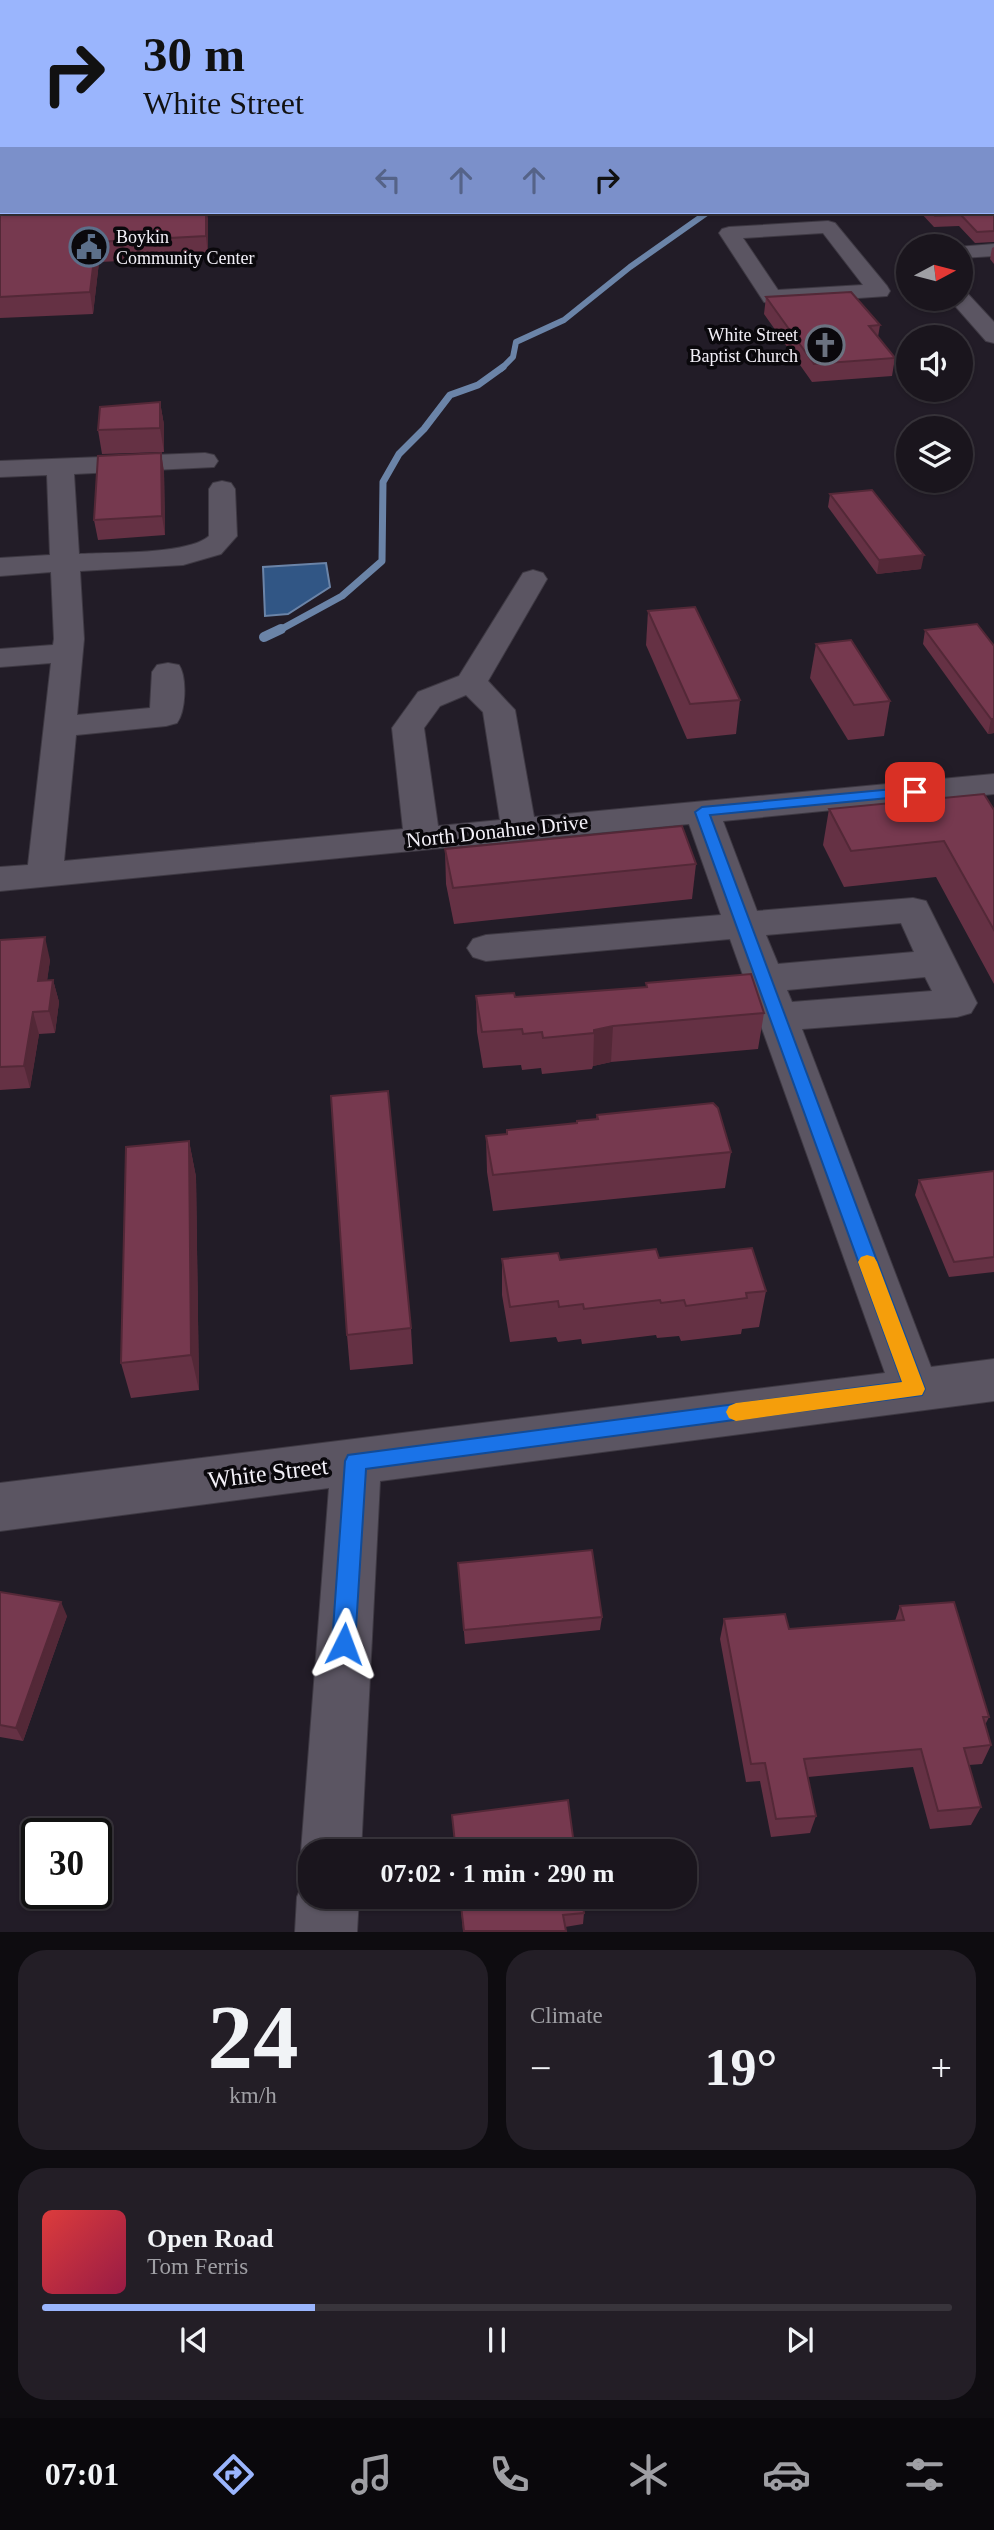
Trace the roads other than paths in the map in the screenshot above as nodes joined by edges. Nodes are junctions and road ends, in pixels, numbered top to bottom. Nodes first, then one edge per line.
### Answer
1 (781, 221) edge
2 (994, 250) edge
3 (973, 251) edge
4 (972, 312) edge
5 (994, 336) edge
6 (205, 461) dead end
7 (60, 465) junction
8 (0, 469) edge
9 (222, 489) dead end
10 (65, 562) junction
11 (0, 568) edge
12 (533, 579) dead end
13 (67, 653) junction
14 (0, 658) edge
15 (168, 672) dead end
16 (471, 682) junction
17 (59, 727) junction
18 (994, 784) edge
19 (702, 812) junction
20 (519, 829) junction
21 (422, 839) junction
22 (44, 875) junction
23 (0, 879) edge
24 (762, 924) junction
25 (486, 948) dead end
26 (789, 997) junction
27 (994, 1380) edge
28 (915, 1389) junction
29 (356, 1461) junction
30 (0, 1507) edge
31 (332, 1839) edge
32 (327, 1909) edge
33 (326, 1931) edge

1 - 1 street
2 - 3 street
4 - 5 street
6 - 7 street
7 - 8 street
7 - 10 street
9 - 10 street
10 - 11 street
10 - 13 street
12 - 16 street
13 - 14 street
13 - 17 street
15 - 17 street
16 - 20 street
16 - 21 street
17 - 22 street
18 - 19 street, North Donahue Drive
19 - 20 street, North Donahue Drive
19 - 24 street
20 - 21 street, North Donahue Drive
21 - 22 street, North Donahue Drive
22 - 23 street, North Donahue Drive
24 - 25 street
24 - 26 street
24 - 26 street
26 - 28 street
27 - 28 street, White Street
28 - 29 street, White Street
29 - 30 street, White Street
29 - 31 street
32 - 33 street

